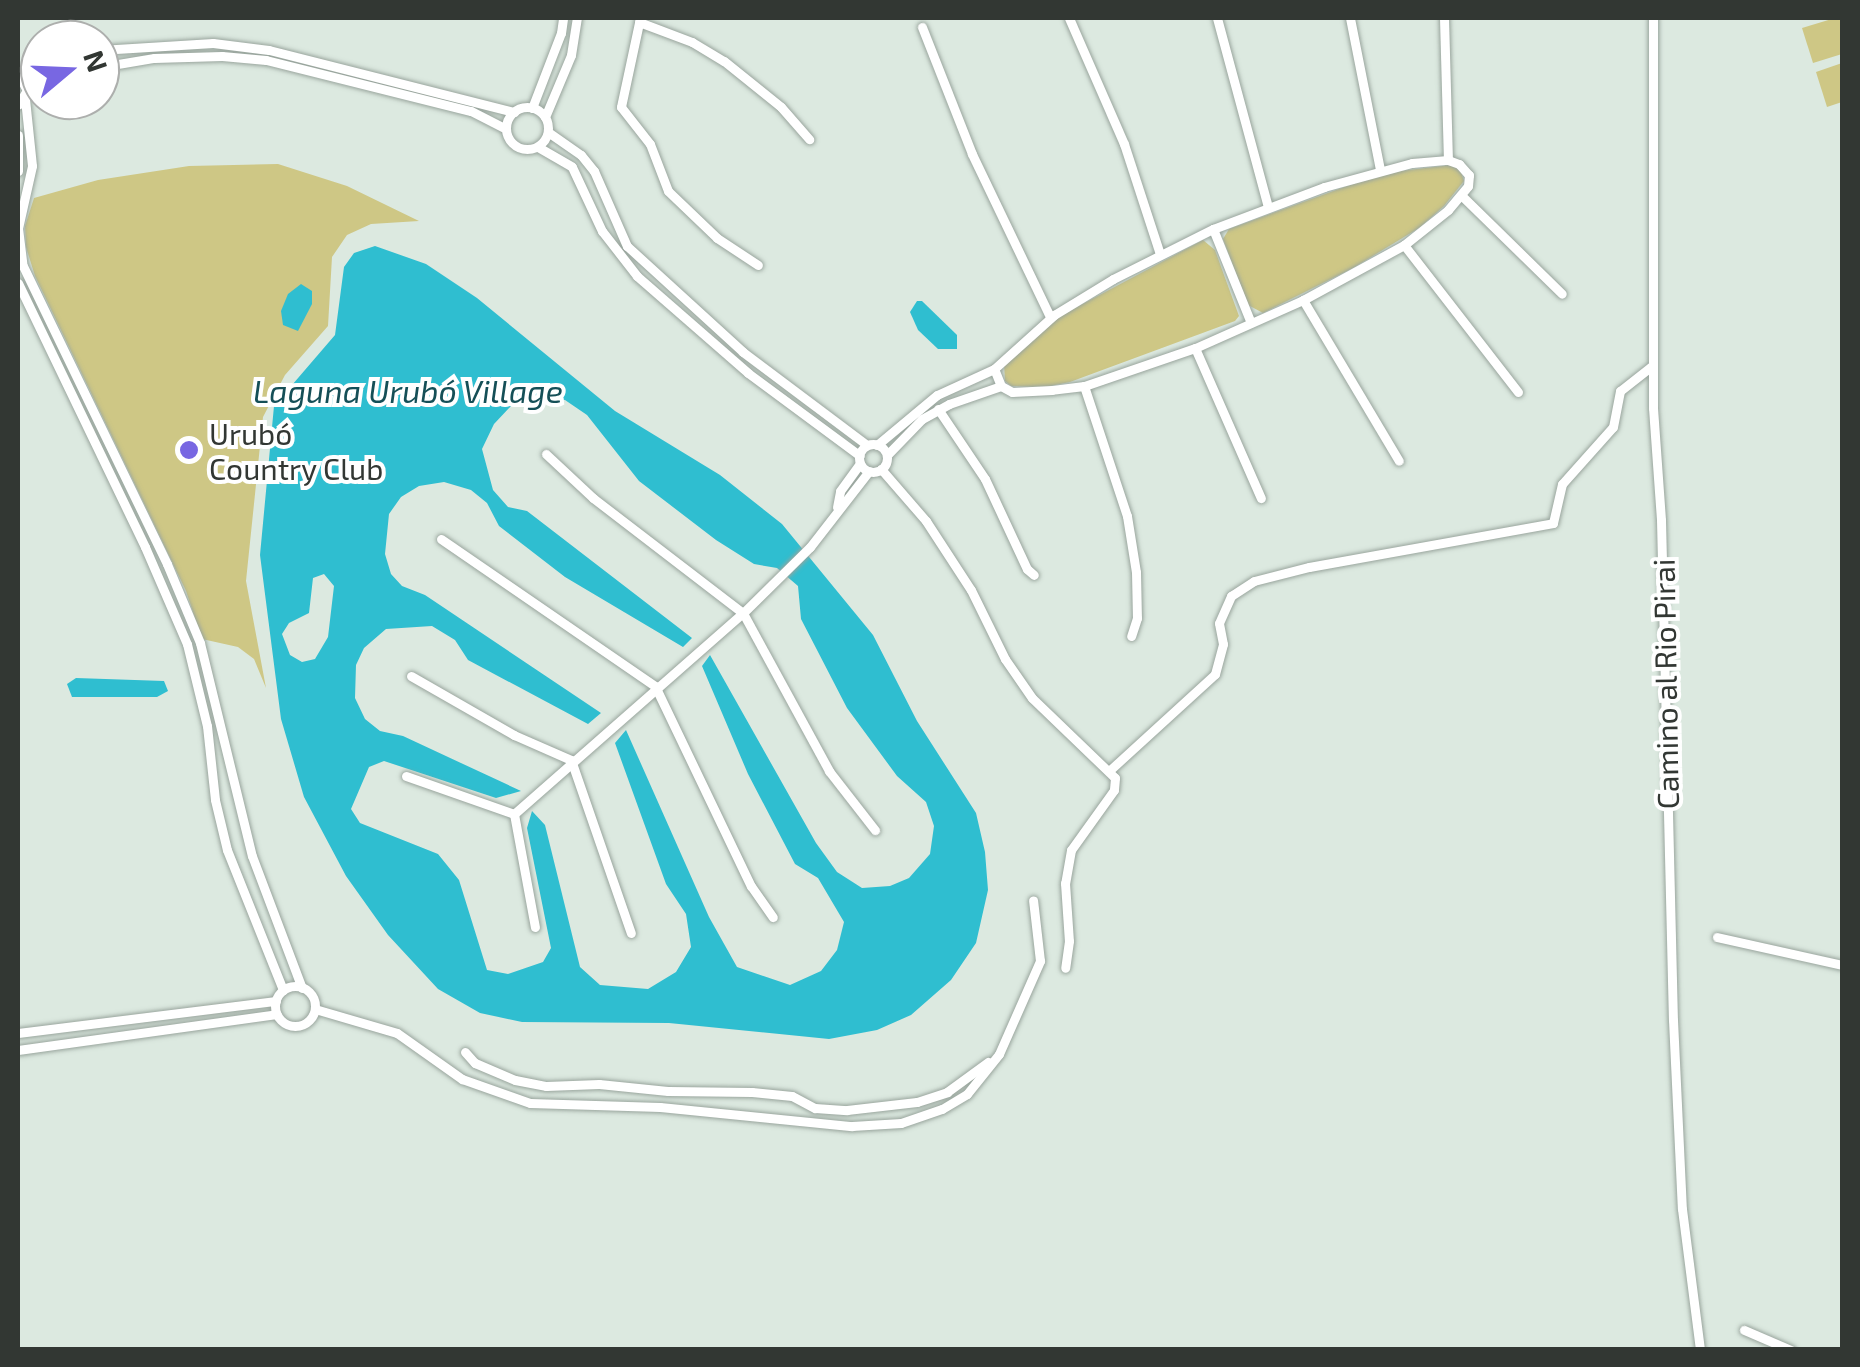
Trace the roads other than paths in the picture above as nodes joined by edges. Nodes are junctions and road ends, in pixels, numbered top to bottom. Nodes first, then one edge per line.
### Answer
1 (562, 18) edge
2 (577, 18) edge
3 (1069, 18) edge
4 (1216, 18) edge
5 (1350, 18) edge
6 (1444, 18) edge
7 (1653, 18) edge
8 (640, 20) edge
9 (922, 27) dead end
10 (154, 44) junction
11 (120, 48) edge
12 (154, 58) junction
13 (120, 64) edge
14 (532, 108) junction
15 (514, 112) junction
16 (545, 116) junction
17 (26, 120) edge
18 (506, 129) junction
19 (548, 132) junction
20 (18, 135) edge
21 (810, 140) dead end
22 (538, 147) junction
23 (1448, 160) junction
24 (1380, 170) junction
25 (18, 171) edge
26 (1461, 195) junction
27 (604, 201) junction
28 (592, 206) junction
29 (1268, 207) junction
30 (1213, 229) junction
31 (1404, 245) junction
32 (18, 248) edge
33 (1160, 254) junction
34 (758, 265) dead end
35 (18, 283) edge
36 (1562, 294) dead end
37 (1303, 300) junction
38 (694, 309) junction
39 (1050, 318) junction
40 (685, 320) junction
41 (1251, 323) junction
42 (1195, 348) junction
43 (1654, 364) junction
44 (994, 369) junction
45 (1001, 386) junction
46 (1084, 386) junction
47 (1518, 392) dead end
48 (938, 410) junction
49 (872, 445) junction
50 (546, 454) dead end
51 (886, 454) junction
52 (860, 459) junction
53 (1399, 462) dead end
54 (882, 468) junction
55 (869, 471) junction
56 (1261, 498) dead end
57 (837, 507) junction
58 (441, 540) dead end
59 (156, 541) junction
60 (145, 546) junction
61 (1034, 575) dead end
62 (743, 613) junction
63 (1131, 636) dead end
64 (411, 676) dead end
65 (655, 686) junction
66 (571, 760) junction
67 (1110, 770) junction
68 (406, 776) dead end
69 (514, 814) junction
70 (875, 830) dead end
71 (1033, 900) dead end
72 (772, 917) dead end
73 (535, 927) dead end
74 (631, 933) dead end
75 (1717, 937) dead end
76 (1842, 965) edge
77 (1065, 968) dead end
78 (302, 988) junction
79 (283, 990) junction
80 (276, 1001) junction
81 (315, 1009) junction
82 (277, 1014) junction
83 (18, 1033) edge
84 (18, 1050) edge
85 (465, 1052) dead end
86 (999, 1054) junction
87 (773, 1094) junction
88 (770, 1120) junction
89 (1744, 1330) dead end
90 (1700, 1350) edge
91 (1791, 1350) edge

1 - 14 street
2 - 16 street
3 - 33 street
4 - 29 street
5 - 24 street
6 - 23 street
7 - 43 street, Camino al Rio Pirai
8 - 21 street
8 - 34 street
9 - 39 street
10 - 11 street
10 - 12 street
10 - 15 street
12 - 13 street
12 - 18 street
14 - 15 street
14 - 16 street
15 - 18 street
16 - 19 street
17 - 32 street
18 - 22 street
19 - 22 street
19 - 27 street
20 - 25 street
22 - 28 street
23 - 24 street
23 - 26 street
24 - 29 street
26 - 31 street
26 - 36 street
27 - 28 street
27 - 38 street
28 - 40 street
29 - 30 street
30 - 33 street
30 - 41 street
31 - 37 street
31 - 47 street
32 - 59 street
33 - 39 street
35 - 60 street
37 - 41 street
37 - 53 street
38 - 40 street
38 - 49 street
39 - 44 street
40 - 52 street
41 - 42 street
42 - 46 street
42 - 56 street
43 - 67 street
43 - 90 street, Camino al Rio Pirai
44 - 45 street
44 - 49 street
45 - 46 street
45 - 48 street
46 - 63 street
48 - 51 street
48 - 61 street
49 - 51 street
49 - 52 street
50 - 62 street
51 - 54 street
52 - 55 street
52 - 57 street
54 - 55 street
54 - 67 street
55 - 57 street
57 - 62 street
58 - 65 street
59 - 60 street
59 - 78 street
60 - 79 street
62 - 65 street
62 - 70 street
64 - 66 street
65 - 66 street
65 - 72 street
66 - 69 street
66 - 74 street
67 - 77 street
68 - 69 street
69 - 73 street
71 - 86 street
75 - 76 street
78 - 79 street
78 - 81 street
79 - 80 street
80 - 82 street
80 - 83 street
81 - 82 street
81 - 88 street
82 - 84 street
85 - 87 street
86 - 87 street
86 - 88 street
87 - 88 street
89 - 91 street

